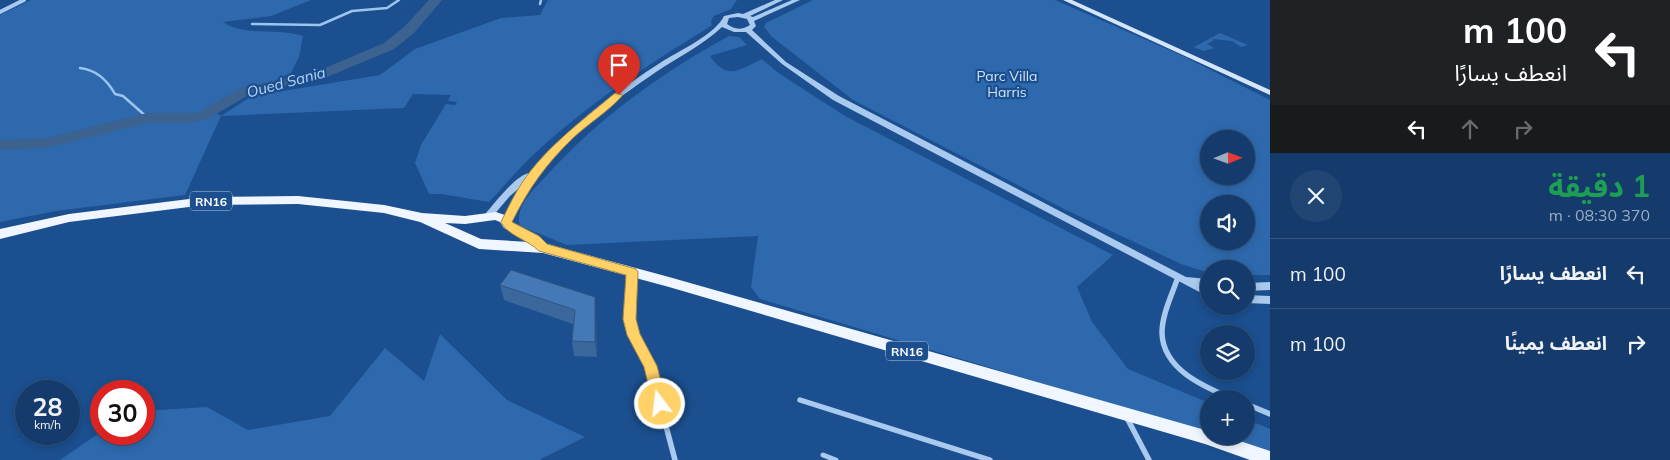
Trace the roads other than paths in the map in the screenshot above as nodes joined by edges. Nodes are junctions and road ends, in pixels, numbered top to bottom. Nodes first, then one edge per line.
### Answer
1 (24, 0) edge
2 (780, 0) edge
3 (797, 0) edge
4 (1066, 0) edge
5 (1077, 0) edge
6 (0, 12) edge
7 (745, 16) junction
8 (752, 20) junction
9 (723, 23) junction
10 (747, 29) junction
11 (734, 30) junction
12 (703, 40) junction
13 (1270, 87) edge
14 (1270, 93) edge
15 (539, 168) junction
16 (486, 216) junction
17 (423, 218) junction
18 (507, 224) junction
19 (0, 234) edge
20 (472, 241) junction
21 (494, 244) junction
22 (543, 248) junction
23 (632, 272) junction
24 (1178, 277) junction
25 (1200, 282) edge
26 (1270, 286) edge
27 (1255, 287) edge
28 (1200, 288) edge
29 (1255, 300) edge
30 (1270, 300) edge
31 (1210, 390) edge
32 (800, 400) dead end
33 (1255, 408) edge
34 (1124, 414) junction
35 (1270, 414) edge
36 (823, 455) dead end
37 (1270, 459) edge
38 (675, 460) edge
39 (836, 460) edge
40 (990, 460) edge
41 (1149, 460) edge

1 - 6 street
2 - 7 street
3 - 8 street
4 - 14 main road
5 - 13 main road
7 - 8 street
7 - 9 street
8 - 10 street
9 - 11 street
9 - 12 street
10 - 11 street
10 - 24 street
11 - 12 street
12 - 15 street
15 - 16 street
15 - 18 street
16 - 17 main road, RN16
16 - 18 main road
16 - 20 main road
17 - 19 main road, RN16
17 - 20 main road, RN16
18 - 21 main road
18 - 22 main road, RN16
20 - 21 main road
21 - 22 main road, RN16
22 - 23 main road, RN16
23 - 34 main road, RN16
23 - 38 street
24 - 25 street
24 - 28 street
24 - 31 street
26 - 27 street
29 - 30 street
32 - 40 street
33 - 35 street
34 - 37 main road, RN16
34 - 41 street
36 - 39 street

